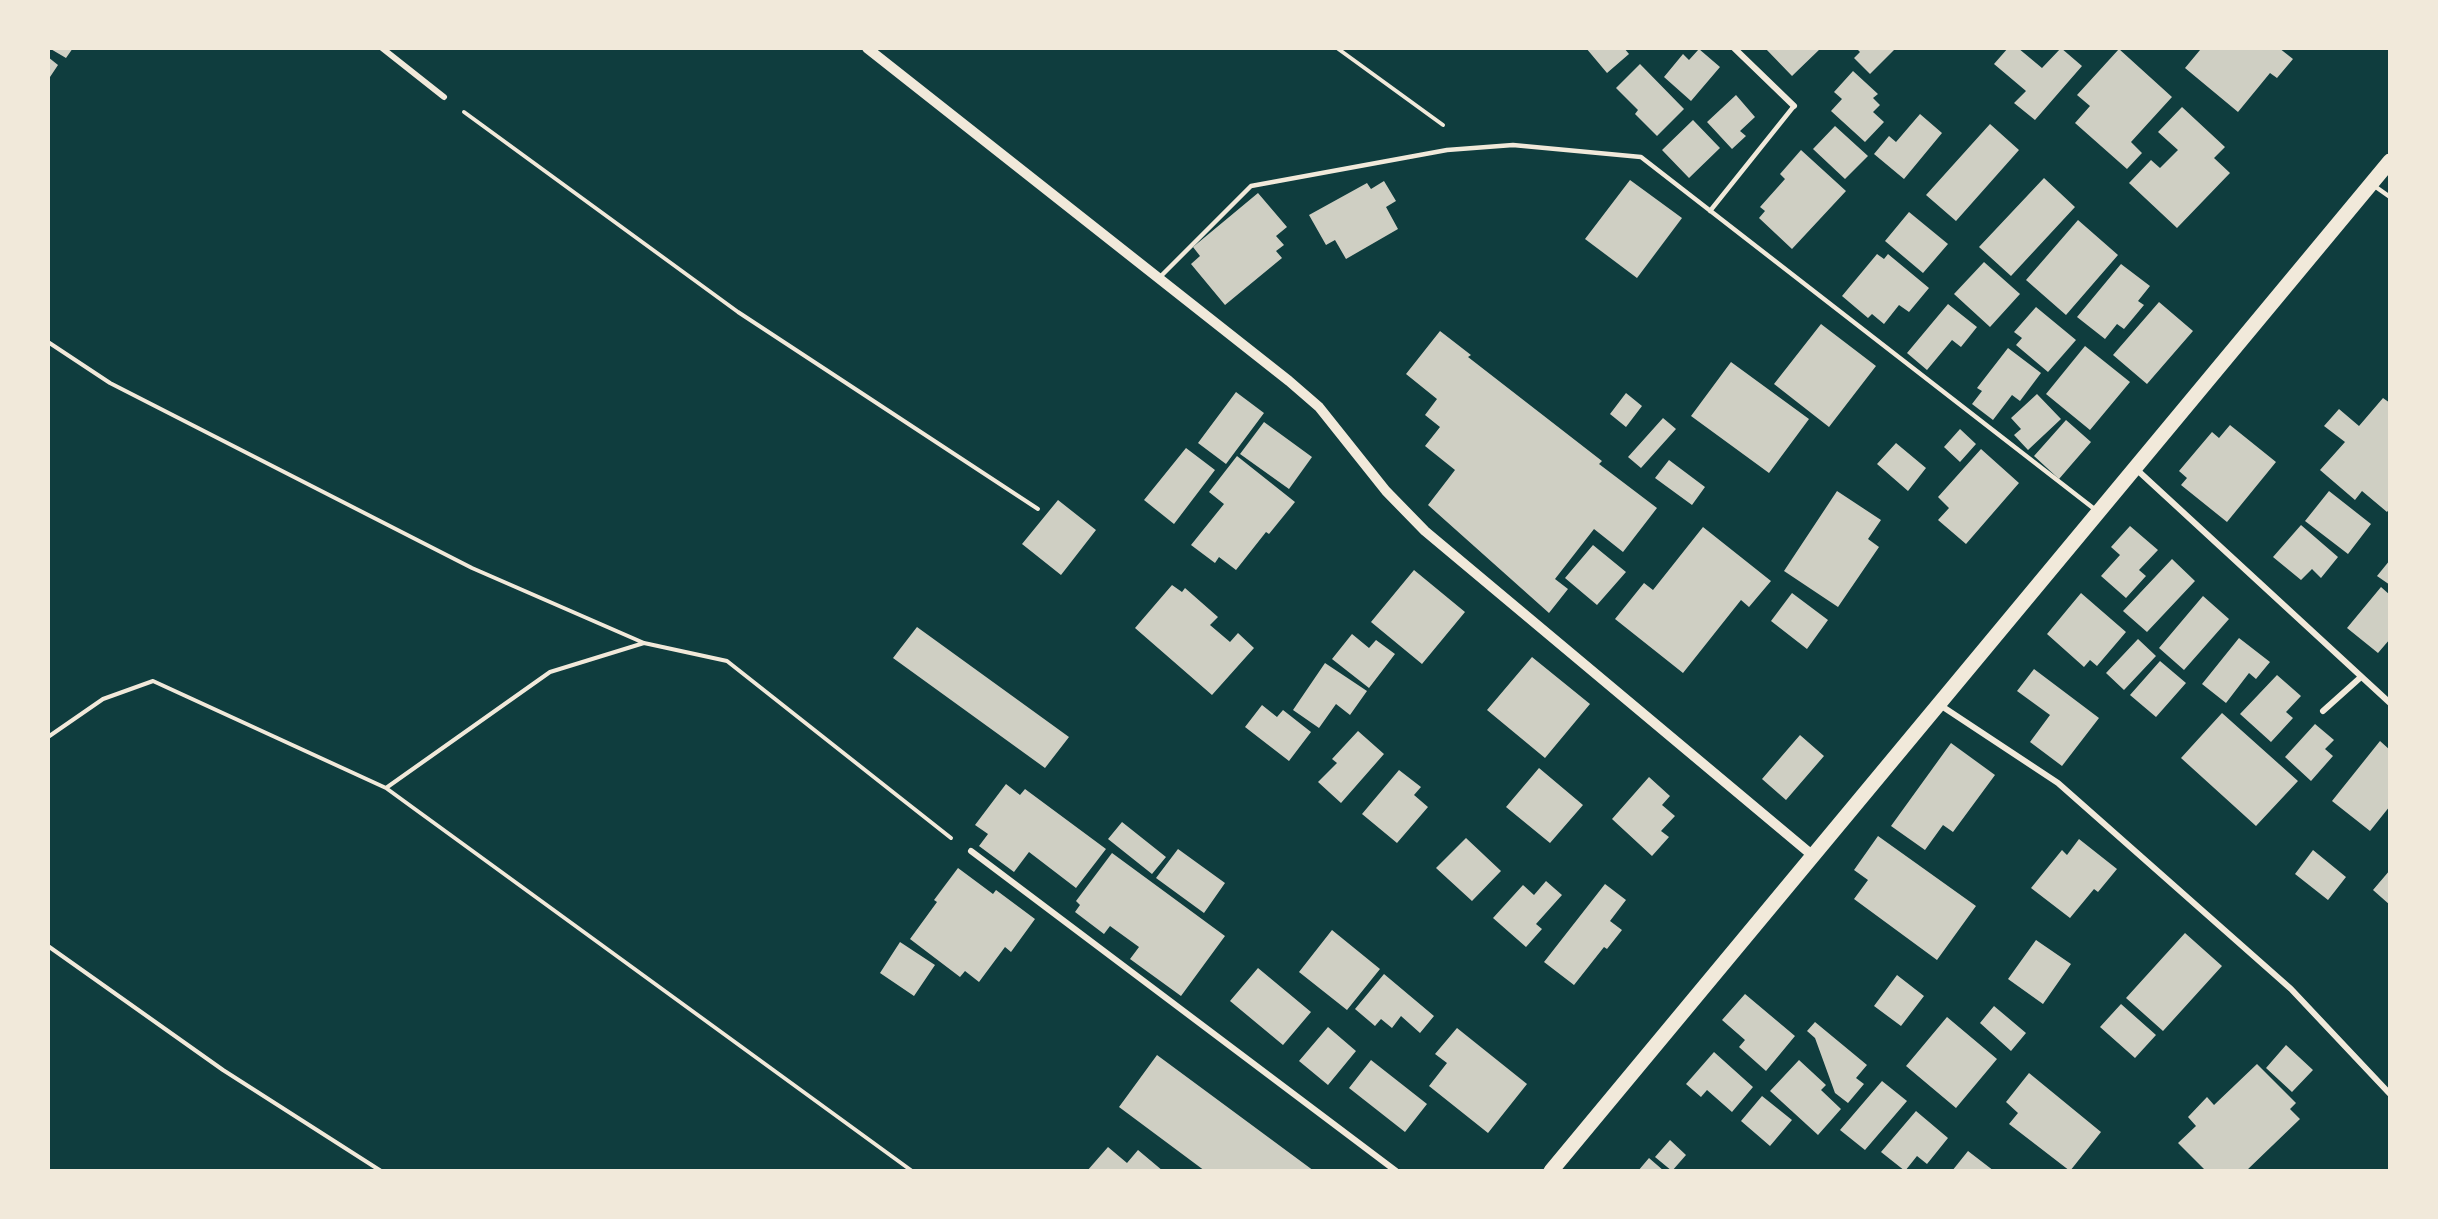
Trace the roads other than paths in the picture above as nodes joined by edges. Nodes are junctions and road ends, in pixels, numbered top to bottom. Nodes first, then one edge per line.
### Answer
1 (382, 48) edge
2 (867, 48) edge
3 (1734, 48) edge
4 (444, 97) road end
5 (1794, 106) joint
6 (2390, 161) edge
7 (2371, 184) junction
8 (2390, 197) edge
9 (1710, 211) junction
10 (1159, 278) junction
11 (2135, 468) junction
12 (2099, 512) junction
13 (2361, 677) junction
14 (2390, 703) edge
15 (1938, 704) junction
16 (2323, 711) dead end
17 (971, 851) road end
18 (1812, 855) junction
19 (2390, 1094) edge
20 (1396, 1171) edge
21 (1551, 1171) edge

1 - 4 street
2 - 10 street
3 - 5 street
5 - 9 lane
6 - 7 main road
7 - 8 lane
7 - 11 main road
9 - 10 lane
9 - 12 lane
10 - 18 street
11 - 12 main road
11 - 13 street
12 - 15 main road
13 - 14 street
13 - 16 street
15 - 18 main road
15 - 19 street
17 - 20 street
18 - 21 main road

